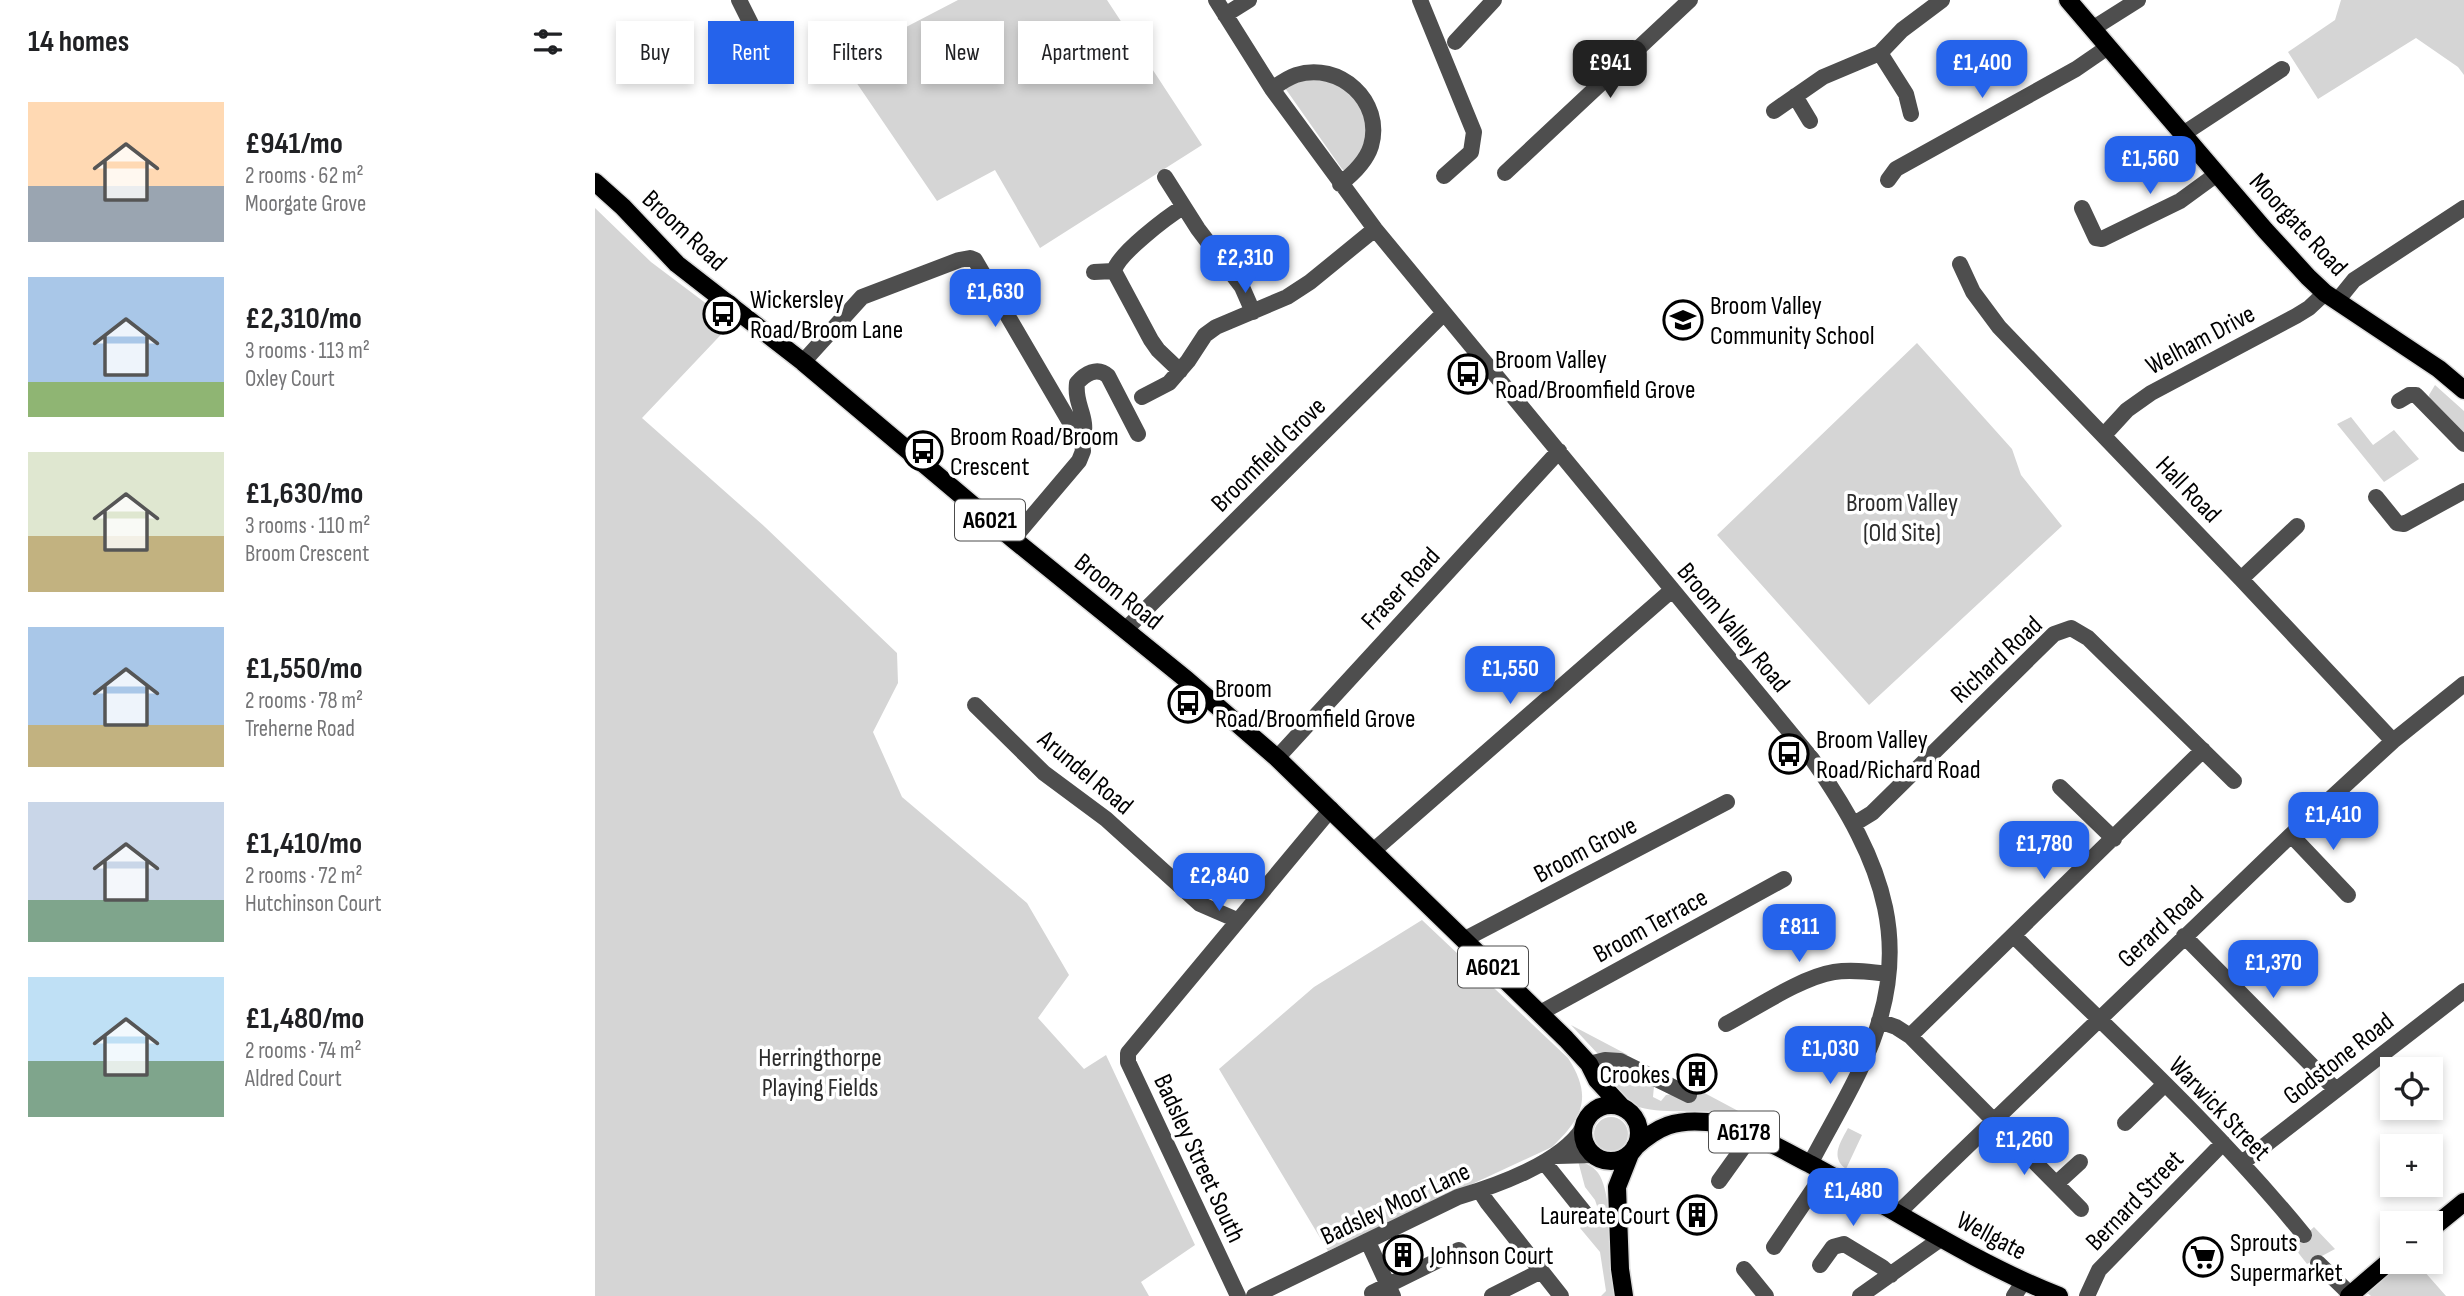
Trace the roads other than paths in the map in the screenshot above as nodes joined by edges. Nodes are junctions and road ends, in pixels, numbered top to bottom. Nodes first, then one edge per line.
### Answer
1 (739, 0) edge
2 (1216, 0) edge
3 (1249, 0) edge
4 (1420, 0) edge
5 (1494, 0) edge
6 (1690, 0) edge
7 (1942, 0) edge
8 (2069, 0) edge
9 (2138, 0) edge
10 (1225, 15) junction
11 (750, 21) edge
12 (2092, 29) junction
13 (1455, 42) dead end
14 (2108, 47) junction
15 (1880, 53) junction
16 (2282, 69) dead end
17 (1272, 89) junction
18 (1795, 96) junction
19 (1773, 111) dead end
20 (1911, 114) dead end
21 (1810, 121) dead end
22 (2183, 134) junction
23 (1505, 173) dead end
24 (2217, 174) junction
25 (1444, 176) dead end
26 (1165, 177) dead end
27 (1888, 180) dead end
28 (595, 182) edge
29 (1340, 184) junction
30 (1183, 207) junction
31 (2082, 208) dead end
32 (2464, 208) edge
33 (1375, 229) junction
34 (1960, 264) dead end
35 (1115, 271) junction
36 (1094, 272) dead end
37 (2331, 297) junction
38 (1253, 312) junction
39 (1444, 313) junction
40 (803, 362) junction
41 (1180, 371) junction
42 (2464, 390) edge
43 (1142, 397) dead end
44 (2399, 401) dead end
45 (1138, 434) dead end
46 (2104, 435) junction
47 (1083, 443) junction
48 (2464, 444) edge
49 (1559, 451) junction
50 (2464, 491) edge
51 (2376, 496) dead end
52 (2297, 526) dead end
53 (1013, 539) junction
54 (2241, 579) junction
55 (1672, 590) junction
56 (1126, 629) junction
57 (2464, 684) edge
58 (975, 705) dead end
59 (2393, 741) junction
60 (2203, 750) junction
61 (1277, 758) junction
62 (2234, 781) dead end
63 (2060, 788) dead end
64 (1727, 802) dead end
65 (1331, 809) junction
66 (1854, 824) junction
67 (2291, 835) junction
68 (2114, 839) junction
69 (1373, 851) junction
70 (1784, 879) dead end
71 (2348, 895) dead end
72 (1237, 920) junction
73 (2014, 936) junction
74 (2185, 936) junction
75 (1465, 939) junction
76 (1888, 974) junction
77 (2464, 992) edge
78 (1540, 1013) junction
79 (2098, 1019) junction
80 (1879, 1021) junction
81 (1726, 1024) dead end
82 (1910, 1036) junction
83 (1593, 1072) junction
84 (2164, 1084) junction
85 (2336, 1090) junction
86 (1689, 1095) dead end
87 (1626, 1110) junction
88 (1992, 1120) junction
89 (1586, 1121) junction
90 (1673, 1123) junction
91 (2125, 1123) dead end
92 (1752, 1135) junction
93 (2223, 1143) junction
94 (1633, 1150) junction
95 (1596, 1157) junction
96 (1551, 1159) junction
97 (2080, 1163) dead end
98 (2242, 1163) junction
99 (1817, 1168) junction
100 (1719, 1181) dead end
101 (2057, 1183) junction
102 (1617, 1187) junction
103 (1480, 1191) junction
104 (2464, 1202) edge
105 (2081, 1209) dead end
106 (1898, 1213) junction
107 (1588, 1217) dead end
108 (2443, 1219) edge
109 (2304, 1235) dead end
110 (1942, 1238) junction
111 (1368, 1242) junction
112 (1774, 1247) dead end
113 (1459, 1250) dead end
114 (2318, 1263) dead end
115 (1820, 1265) dead end
116 (1744, 1269) dead end
117 (2380, 1269) edge
118 (1541, 1271) junction
119 (1891, 1275) junction
120 (2019, 1289) edge
121 (1391, 1290) edge
122 (1372, 1293) dead end
123 (2349, 1295) edge
124 (1238, 1296) edge
125 (1254, 1296) edge
126 (1492, 1296) edge
127 (1560, 1296) edge
128 (1624, 1296) edge
129 (1766, 1296) edge
130 (1860, 1296) edge
131 (2059, 1296) edge
132 (2087, 1296) edge

1 - 11 street
2 - 10 street, Broom Valley Road
3 - 10 street
4 - 25 street
5 - 13 street
6 - 23 street
7 - 15 street
8 - 12 main road, Moorgate Road
9 - 12 street
10 - 17 street, Broom Valley Road
12 - 14 main road, Moorgate Road
14 - 22 main road, Moorgate Road
14 - 27 street
15 - 18 street
15 - 20 street
16 - 22 street
17 - 29 street, Broom Valley Road
17 - 29 street
18 - 19 street
18 - 21 street
22 - 24 main road, Moorgate Road
24 - 31 street
24 - 37 main road, Moorgate Road
26 - 30 street
28 - 40 main road, Broom Road / A6021
29 - 33 street, Broom Valley Road
30 - 35 street
30 - 38 street
32 - 37 street, Welham Drive
33 - 38 street
33 - 39 street, Broom Valley Road
34 - 46 street, Hall Road
35 - 36 street
35 - 41 street
37 - 42 main road, Moorgate Road
37 - 46 street, Welham Drive
38 - 41 street
39 - 49 street, Broom Valley Road
39 - 56 street, Broomfield Grove
40 - 47 street
40 - 53 main road, Broom Road / A6021
41 - 43 street
44 - 48 street
45 - 47 street
46 - 54 street, Hall Road
47 - 53 street
49 - 55 street, Broom Valley Road
49 - 61 street, Fraser Road
50 - 51 street
52 - 54 street
53 - 56 main road, Broom Road / A6021
54 - 59 street, Hall Road
55 - 66 street, Broom Valley Road
55 - 69 street
56 - 61 main road, Broom Road / A6021
57 - 59 street, Gerard Road
58 - 72 street, Arundel Road
59 - 67 street, Gerard Road
60 - 62 street, Richard Road
60 - 66 street, Richard Road
60 - 68 street
61 - 65 main road, Broom Road / A6021
63 - 68 street
64 - 75 street, Broom Grove
65 - 69 main road, Broom Road / A6021
65 - 72 street
66 - 76 street, Broom Valley Road
67 - 71 street
67 - 74 street, Gerard Road
68 - 73 street
69 - 75 main road, Broom Road / A6021
70 - 78 street, Broom Terrace
72 - 124 street, Badsley Street South
73 - 79 street, Warwick Street
73 - 82 street
74 - 79 street, Gerard Road
74 - 85 street
75 - 78 main road, Broom Road / A6021
76 - 80 street, Broom Valley Road
76 - 81 street
77 - 85 street, Godstone Road
78 - 83 main road, Broom Road / A6021
79 - 84 street, Warwick Street
79 - 88 street, Gerard Road
80 - 82 street
80 - 99 street, Broom Valley Road
82 - 88 street
83 - 86 street
83 - 87 main road, Broom Road / A6021
83 - 89 main road
84 - 91 street
84 - 93 street, Warwick Street
85 - 98 street, Godstone Road
87 - 89 main road
87 - 90 main road, Wellgate / A6178
87 - 94 main road
88 - 101 street
88 - 106 street, Gerard Road
89 - 95 main road
89 - 96 street, Badsley Moor Lane
90 - 92 main road, Wellgate / A6178
90 - 94 main road, Wellgate / A6178
92 - 99 main road, Wellgate / A6178
92 - 100 street
93 - 98 street, Warwick Street
93 - 132 street, Bernard Street
94 - 95 main road
94 - 102 main road
95 - 96 street, Badsley Moor Lane
95 - 102 main road
96 - 103 street, Badsley Moor Lane
96 - 107 street
97 - 101 street
98 - 109 street, Warwick Street
99 - 106 main road, Wellgate / A6178
99 - 112 street, Broom Valley Road
101 - 105 street
102 - 128 main road
103 - 111 street, Badsley Moor Lane
103 - 118 street
104 - 108 main road
106 - 110 main road, Wellgate / A6178
110 - 119 street
110 - 120 main road, Wellgate / A6178
111 - 121 street
111 - 125 street, Badsley Moor Lane
113 - 121 street
114 - 123 street
115 - 119 street
116 - 129 street
117 - 123 main road
118 - 126 street
118 - 127 street
119 - 130 street
120 - 131 main road, Wellgate / A6178
121 - 122 street

